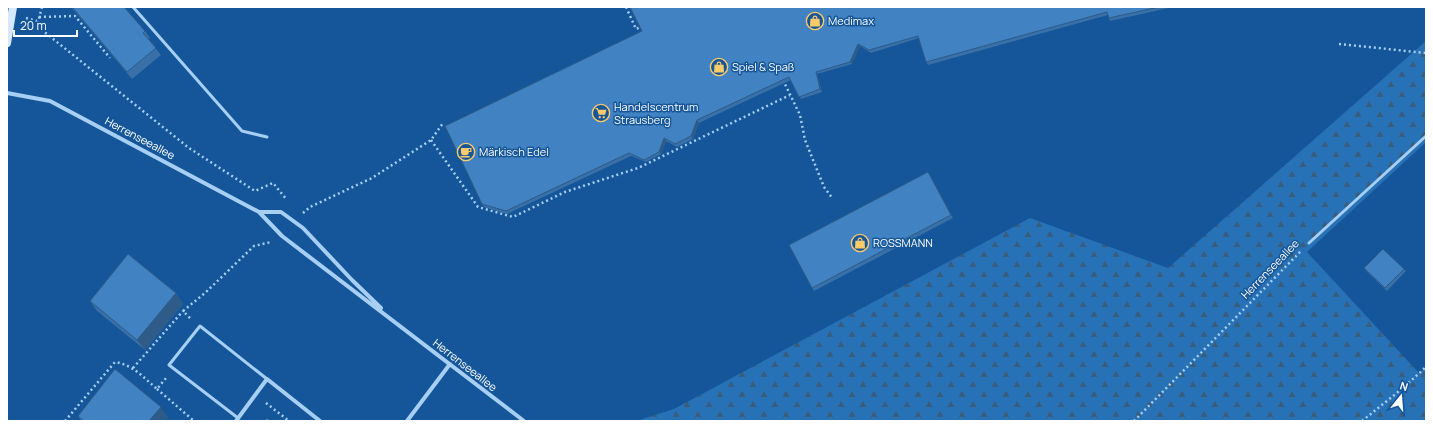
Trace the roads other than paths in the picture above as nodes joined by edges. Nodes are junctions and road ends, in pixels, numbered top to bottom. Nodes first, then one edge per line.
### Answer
1 (13, 7) edge
2 (133, 7) edge
3 (7, 43) edge
4 (7, 93) edge
5 (1426, 136) edge
6 (266, 137) dead end
7 (259, 212) junction
8 (1309, 243) road end
9 (396, 323) junction
10 (450, 364) junction
11 (267, 379) junction
12 (237, 419) edge
13 (320, 421) edge
14 (407, 421) edge
15 (524, 421) edge

1 - 3 main road
2 - 6 lane
4 - 7 street, Herrenseeallee
5 - 8 lane, Herrenseeallee
7 - 9 street, Herrenseeallee
7 - 9 street, Herrenseeallee
9 - 10 street, Herrenseeallee
10 - 14 street
10 - 15 street, Herrenseeallee
11 - 12 street
11 - 12 lane
11 - 13 street

